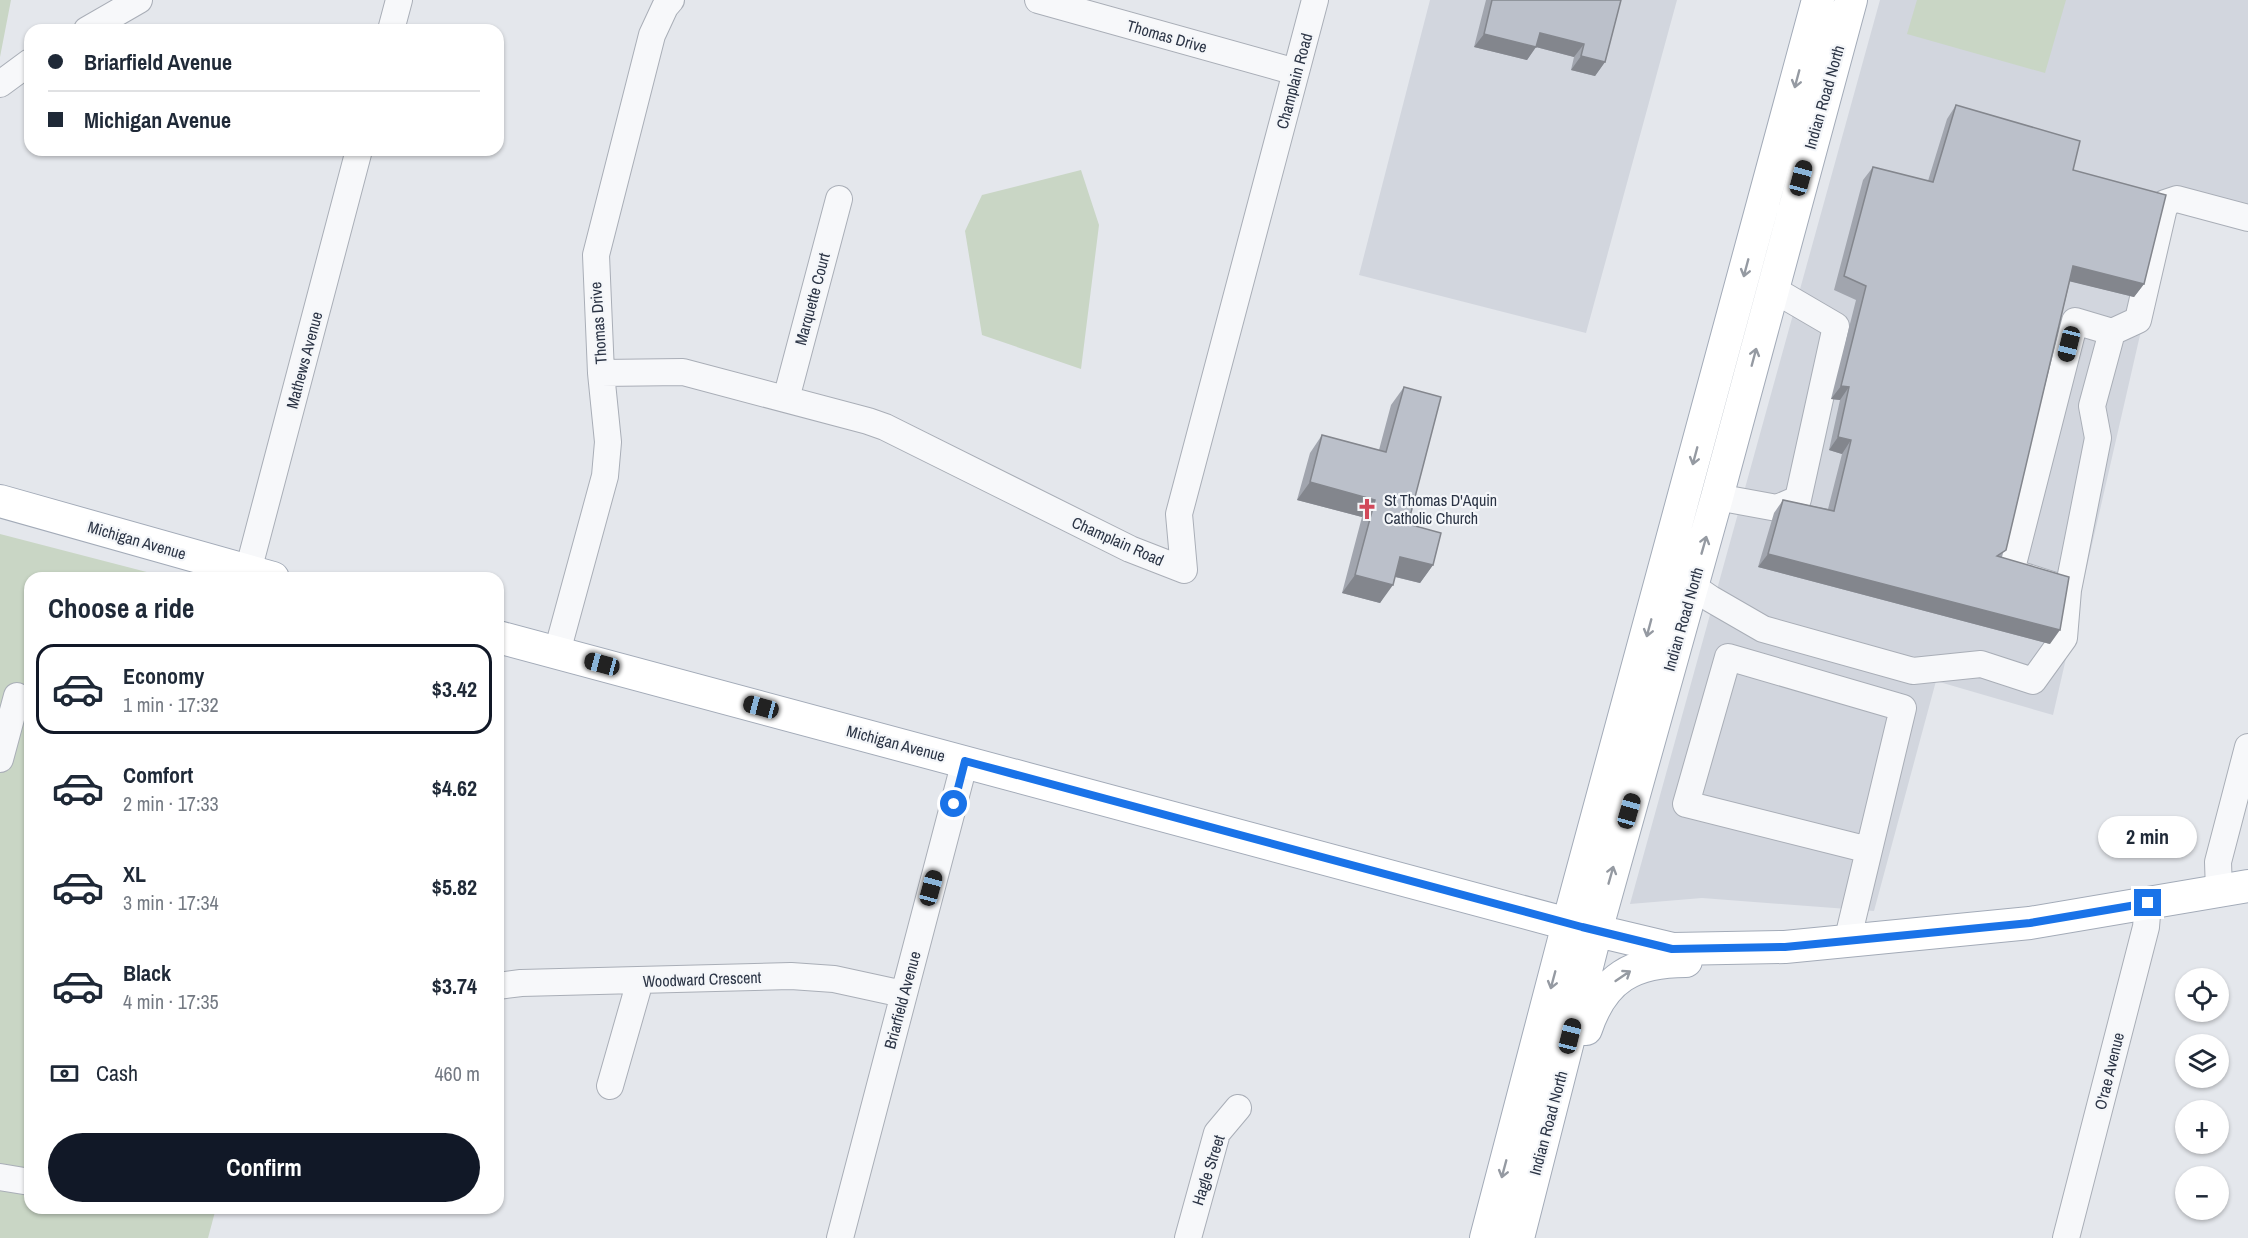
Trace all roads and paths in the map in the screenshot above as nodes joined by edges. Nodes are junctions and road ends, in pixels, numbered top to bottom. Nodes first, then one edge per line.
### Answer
1 (139, 0) edge
2 (399, 0) edge
3 (671, 0) edge
4 (1038, 0) edge
5 (1315, 0) edge
6 (1818, 0) edge
7 (1851, 0) edge
8 (1070, 4) edge
9 (97, 24) edge
10 (393, 24) edge
11 (24, 66) edge
12 (1296, 72) junction
13 (0, 84) edge
14 (357, 156) edge
15 (839, 199) dead end
16 (2248, 218) edge
17 (1772, 288) junction
18 (2112, 332) junction
19 (601, 373) junction
20 (786, 399) junction
21 (1717, 497) junction
22 (0, 501) edge
23 (246, 572) edge
24 (249, 572) edge
25 (1692, 586) junction
26 (2068, 590) junction
27 (1738, 615) junction
28 (504, 639) edge
29 (557, 652) junction
30 (1728, 657) junction
31 (1913, 671) junction
32 (16, 695) edge
33 (1903, 708) junction
34 (2248, 747) edge
35 (0, 759) edge
36 (965, 761) junction
37 (1869, 850) junction
38 (2234, 888) edge
39 (2148, 903) junction
40 (1582, 927) junction
41 (1847, 942) junction
42 (1785, 947) junction
43 (640, 981) junction
44 (504, 985) edge
45 (903, 994) junction
46 (610, 1086) dead end
47 (1555, 1098) junction
48 (1238, 1108) dead end
49 (0, 1177) edge
50 (24, 1181) edge
51 (840, 1238) edge
52 (1188, 1238) edge
53 (1486, 1238) edge
54 (1518, 1238) edge
55 (2066, 1238) edge

1 - 9 street
2 - 10 street
3 - 19 street, Thomas Drive
4 - 8 street, Thomas Drive
5 - 12 street, Champlain Road
6 -> 40 main road, Indian Road North
7 - 17 main road, Indian Road North
8 - 12 street, Thomas Drive
11 - 13 street
12 - 20 street, Champlain Road
14 - 24 street, Mathews Avenue
15 - 20 street, Marquette Court
16 - 18 street
21 -> 17 main road, Indian Road North
17 - 21 street
18 - 26 street
18 - 26 street
19 - 20 street, Champlain Road
19 - 29 street, Thomas Drive
25 -> 21 main road, Indian Road North
22 - 23 main road, Michigan Avenue
25 - 27 street
40 -> 25 main road, Indian Road North
26 - 31 street
27 - 30 street
27 - 31 street
28 - 29 main road, Michigan Avenue
29 - 36 main road, Michigan Avenue
30 - 33 street
30 - 37 street
31 - 33 street
32 - 35 street
33 - 37 street
34 - 38 street
36 - 40 main road, Michigan Avenue
36 - 45 street, Briarfield Avenue
37 - 41 street
38 - 39 main road, Michigan Avenue
39 - 41 main road, Michigan Avenue
39 - 55 street, O'rae Avenue
40 - 42 main road, Michigan Avenue
40 - 47 main road, Indian Road North
40 -> 53 main road, Indian Road North
41 - 42 main road, Michigan Avenue
47 -> 42 main road
43 - 44 street, Woodward Crescent
43 - 45 street, Woodward Crescent
43 - 46 street
45 - 51 street, Briarfield Avenue
47 - 54 main road, Indian Road North
48 - 52 street, Hagle Street
49 - 50 street

